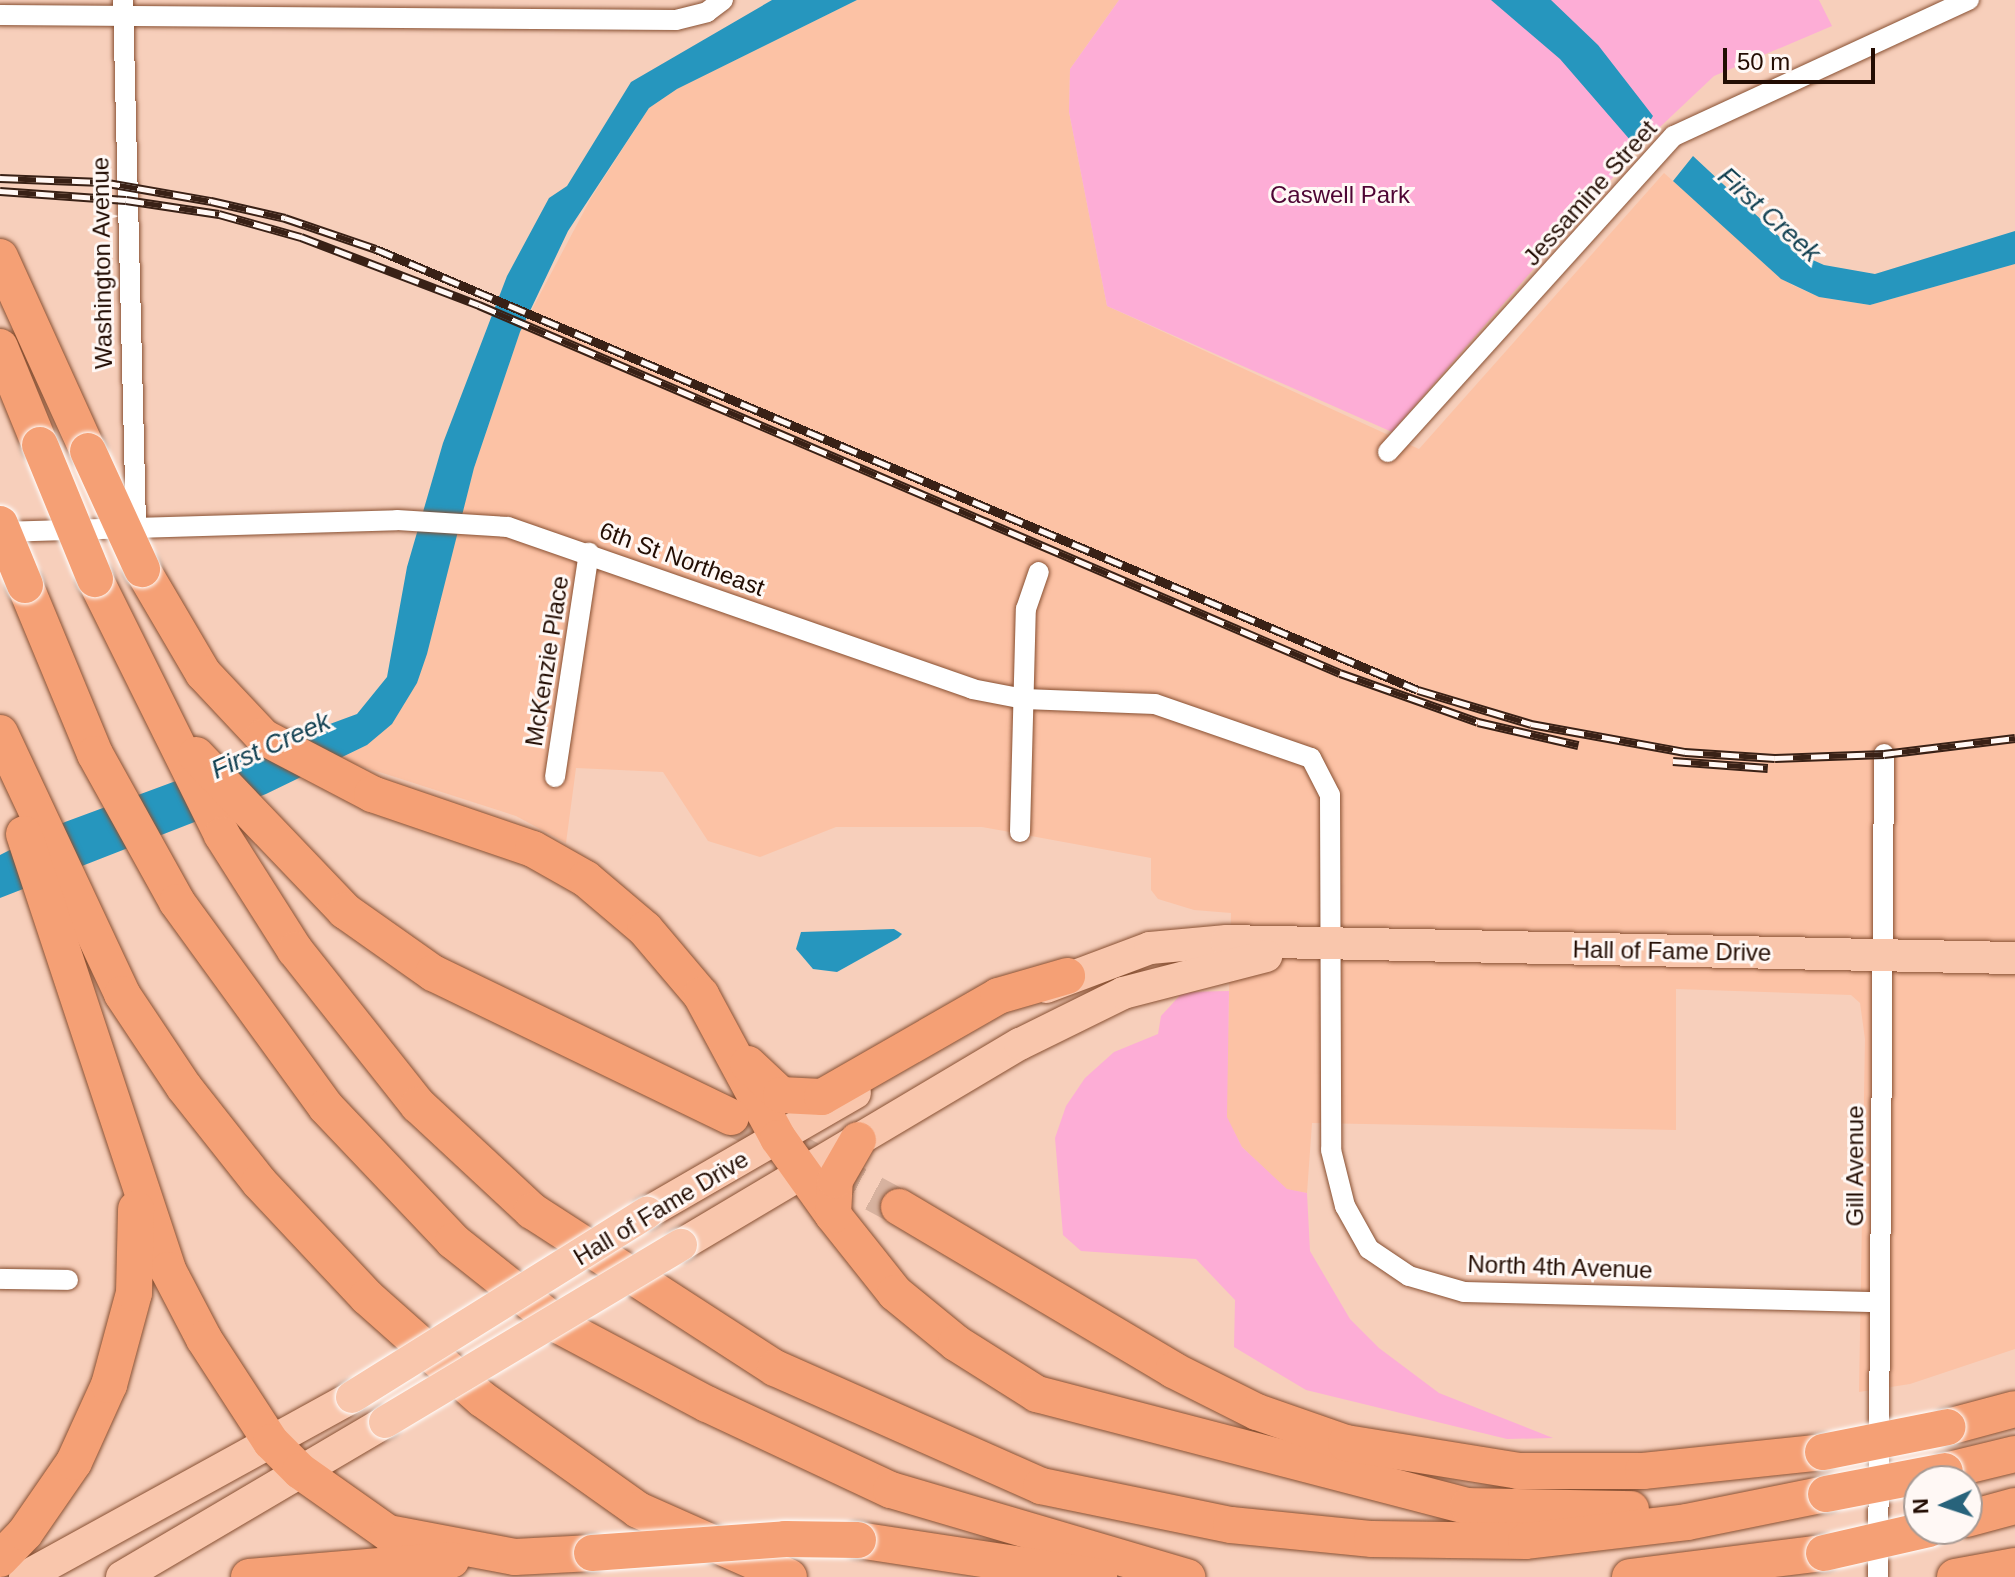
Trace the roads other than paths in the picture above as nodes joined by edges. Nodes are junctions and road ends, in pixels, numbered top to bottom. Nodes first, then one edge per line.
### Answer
1 (723, 0) edge
2 (1969, 0) edge
3 (123, 8) edge
4 (441, 9) edge
5 (0, 15) edge
6 (0, 257) edge
7 (0, 347) edge
8 (1388, 452) dead end
9 (0, 524) edge
10 (136, 525) junction
11 (0, 532) edge
12 (589, 553) junction
13 (1039, 572) dead end
14 (145, 683) junction
15 (1024, 699) junction
16 (0, 733) edge
17 (0, 744) edge
18 (1884, 754) dead end
19 (1322, 771) joint
20 (555, 777) dead end
21 (1020, 832) dead end
22 (1329, 943) junction
23 (1881, 956) junction
24 (2015, 958) edge
25 (1067, 976) junction
26 (712, 1016) junction
27 (731, 1117) tunnel mouth
28 (778, 1138) junction
29 (858, 1140) junction
30 (132, 1164) junction
31 (802, 1173) junction
32 (899, 1207) tunnel mouth
33 (833, 1215) junction
34 (0, 1279) edge
35 (68, 1280) dead end
36 (1880, 1302) junction
37 (2015, 1409) edge
38 (271, 1442) junction
39 (2015, 1454) edge
40 (300, 1471) junction
41 (1765, 1506) junction
42 (2015, 1506) edge
43 (1983, 1515) edge
44 (1903, 1535) edge
45 (515, 1557) junction
46 (0, 1559) edge
47 (2015, 1566) edge
48 (25, 1577) edge
49 (122, 1577) edge
50 (249, 1577) edge
51 (789, 1577) edge
52 (1099, 1577) edge
53 (1187, 1577) edge
54 (1630, 1577) edge
55 (1878, 1577) edge
56 (1955, 1577) edge

1 - 4 street
2 - 8 street, Jessamine Street
3 - 4 street
3 - 5 street
3 - 10 street, Washington Avenue
6 - 26 highway, bridge
7 - 14 highway, bridge
9 - 53 highway, bridge
10 - 11 street, 6th St Northeast
10 - 12 street, 6th St Northeast
12 - 15 street, 6th St Northeast
12 - 20 street, McKenzie Place
13 - 15 street
14 - 27 highway
14 - 41 highway
15 - 19 street, 6th St Northeast
15 - 21 street
16 - 51 highway
17 - 30 highway
18 - 23 street, Gill Avenue
19 - 22 street, North 4th Avenue
22 - 23 main road, Hall of Fame Drive
22 - 25 main road, Hall of Fame Drive
22 - 29 main road, Hall of Fame Drive
22 - 36 street, North 4th Avenue
23 - 24 main road, Hall of Fame Drive
23 - 36 street, Gill Avenue
25 - 26 highway
25 - 28 main road, Hall of Fame Drive
26 - 28 highway
28 - 31 highway
28 - 38 main road, Hall of Fame Drive, bridge
29 - 31 main road, Hall of Fame Drive
29 - 33 highway
30 - 38 highway
30 - 46 highway
31 - 33 highway
31 - 40 main road, Hall of Fame Drive, bridge
32 - 37 highway, bridge
33 - 41 highway
34 - 35 street
36 - 55 street, Gill Avenue
38 - 40 highway
38 - 48 main road, Hall of Fame Drive
39 - 41 highway, bridge
40 - 45 highway
40 - 49 main road, Hall of Fame Drive
42 - 43 highway
44 - 54 highway, bridge
45 - 50 highway
45 - 52 highway, bridge
47 - 56 highway

